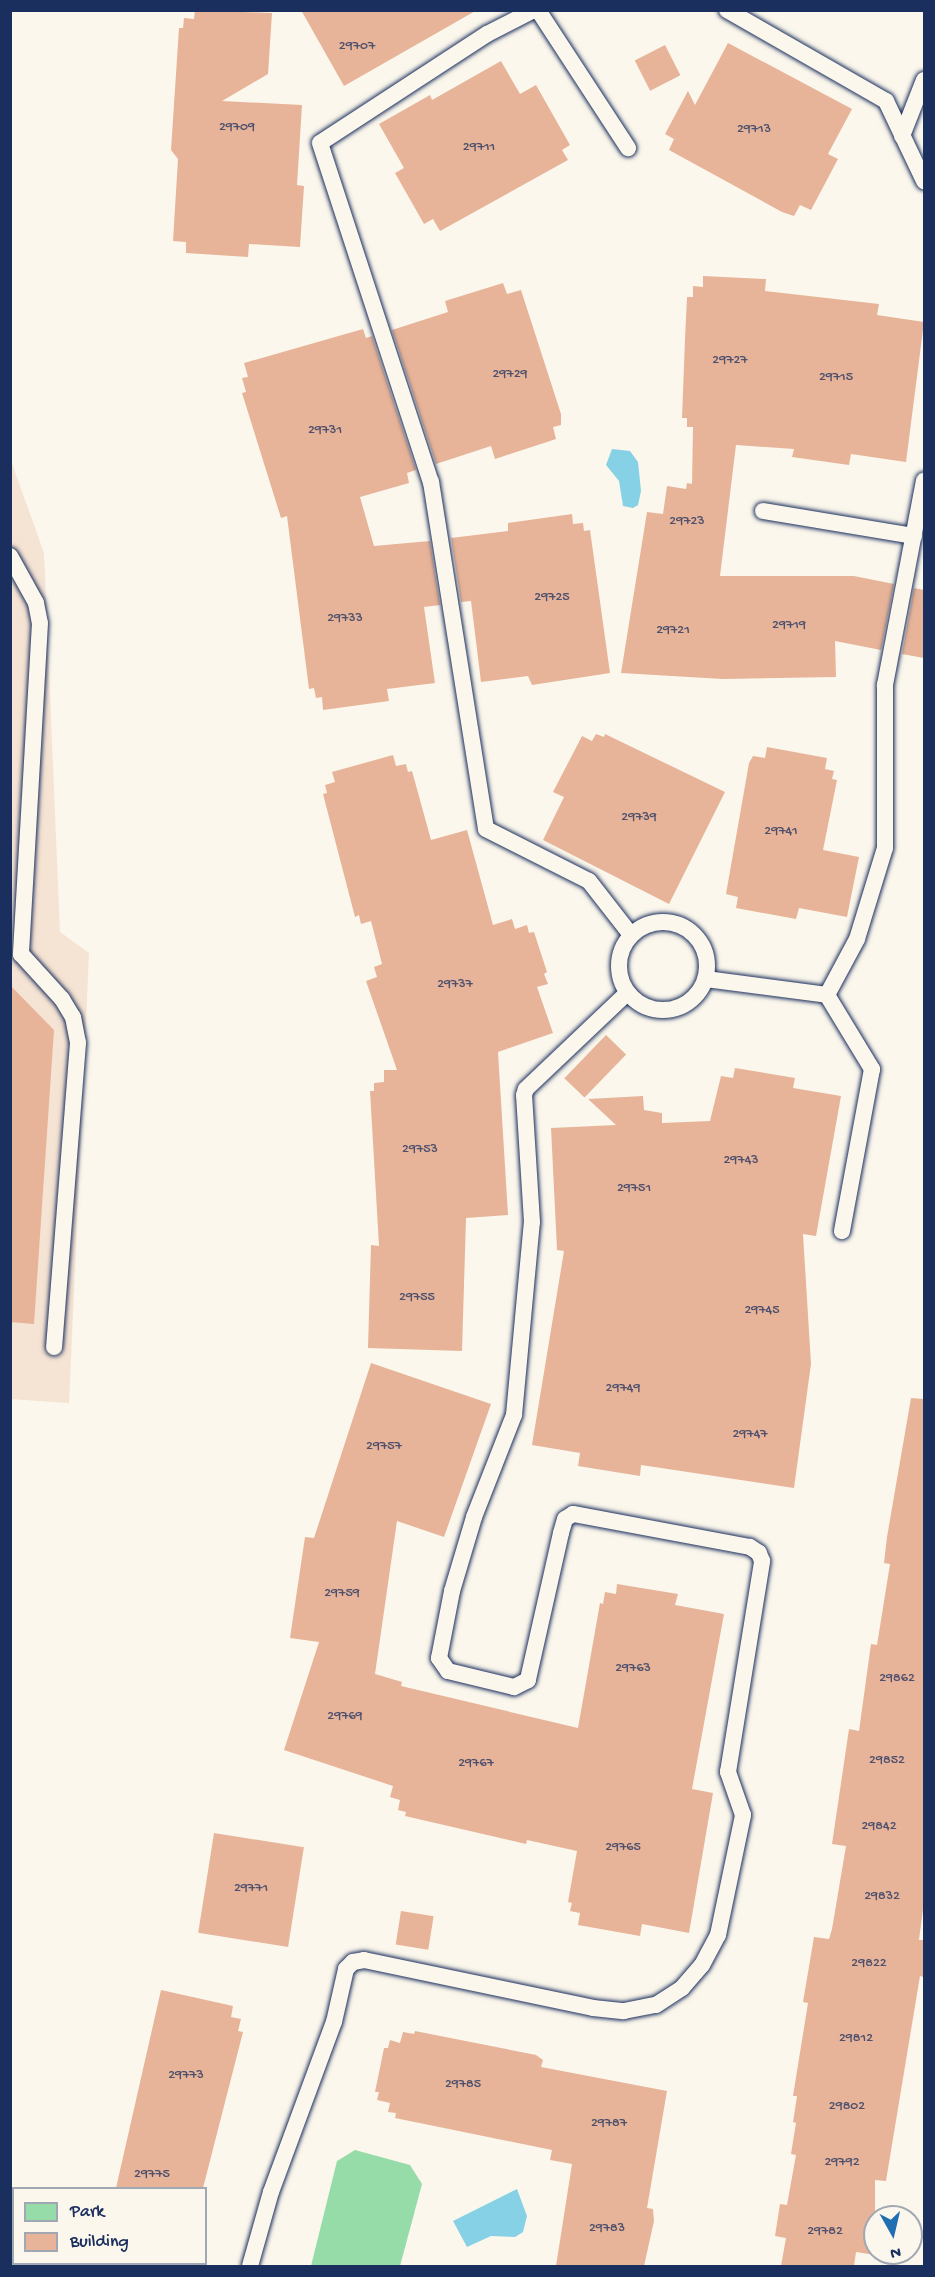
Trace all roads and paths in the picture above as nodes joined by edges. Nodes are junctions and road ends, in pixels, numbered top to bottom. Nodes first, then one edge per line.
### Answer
1 (536, 10) edge
2 (727, 10) edge
3 (924, 80) edge
4 (902, 136) junction
5 (628, 147) dead end
6 (924, 181) edge
7 (924, 482) edge
8 (763, 511) dead end
9 (914, 536) junction
10 (10, 556) edge
11 (630, 935) junction
12 (706, 979) junction
13 (627, 993) junction
14 (827, 994) junction
15 (842, 1231) dead end
16 (54, 1347) dead end
17 (250, 2266) edge

1 - 5 lane
1 - 11 lane
2 - 4 lane
3 - 4 lane
4 - 6 lane
7 - 9 lane
8 - 9 lane
9 - 14 lane
10 - 16 lane
11 - 12 lane
11 - 13 lane
12 - 13 lane
12 - 14 lane
13 - 17 lane
14 - 15 lane

